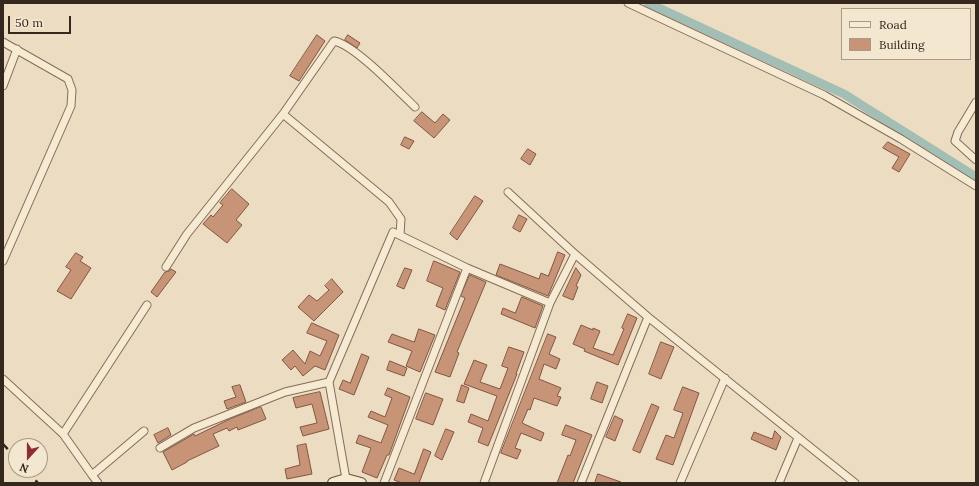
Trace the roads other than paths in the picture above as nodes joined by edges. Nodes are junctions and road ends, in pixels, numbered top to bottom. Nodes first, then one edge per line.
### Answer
1 (628, 3) edge
2 (3, 42) edge
3 (17, 49) junction
4 (3, 86) edge
5 (976, 102) edge
6 (415, 107) dead end
7 (283, 114) junction
8 (976, 160) edge
9 (976, 186) edge
10 (508, 192) dead end
11 (400, 235) junction
12 (575, 254) junction
13 (3, 261) edge
14 (166, 267) dead end
15 (467, 268) junction
16 (550, 303) junction
17 (147, 305) dead end
18 (648, 317) junction
19 (725, 378) junction
20 (3, 379) edge
21 (329, 382) junction
22 (144, 432) dead end
23 (63, 434) junction
24 (798, 438) junction
25 (160, 448) dead end
26 (92, 475) junction
27 (344, 481) edge
28 (98, 483) edge
29 (333, 483) edge
30 (361, 483) edge
31 (384, 483) edge
32 (484, 483) edge
33 (581, 483) edge
34 (680, 483) edge
35 (779, 483) edge
36 (855, 483) edge

1 - 9 street
2 - 3 street
3 - 4 street
3 - 13 street
5 - 8 street
6 - 7 street
7 - 11 street
7 - 14 street
10 - 12 street
11 - 15 street
11 - 21 street
12 - 16 street
12 - 18 street
15 - 16 street
15 - 31 street
16 - 32 street
17 - 23 street
18 - 19 street
18 - 33 street
19 - 24 street
19 - 34 street
20 - 23 street
21 - 25 street
21 - 27 street
22 - 26 street
23 - 26 street
24 - 35 street
24 - 36 street
26 - 28 street
27 - 29 street
27 - 30 street

